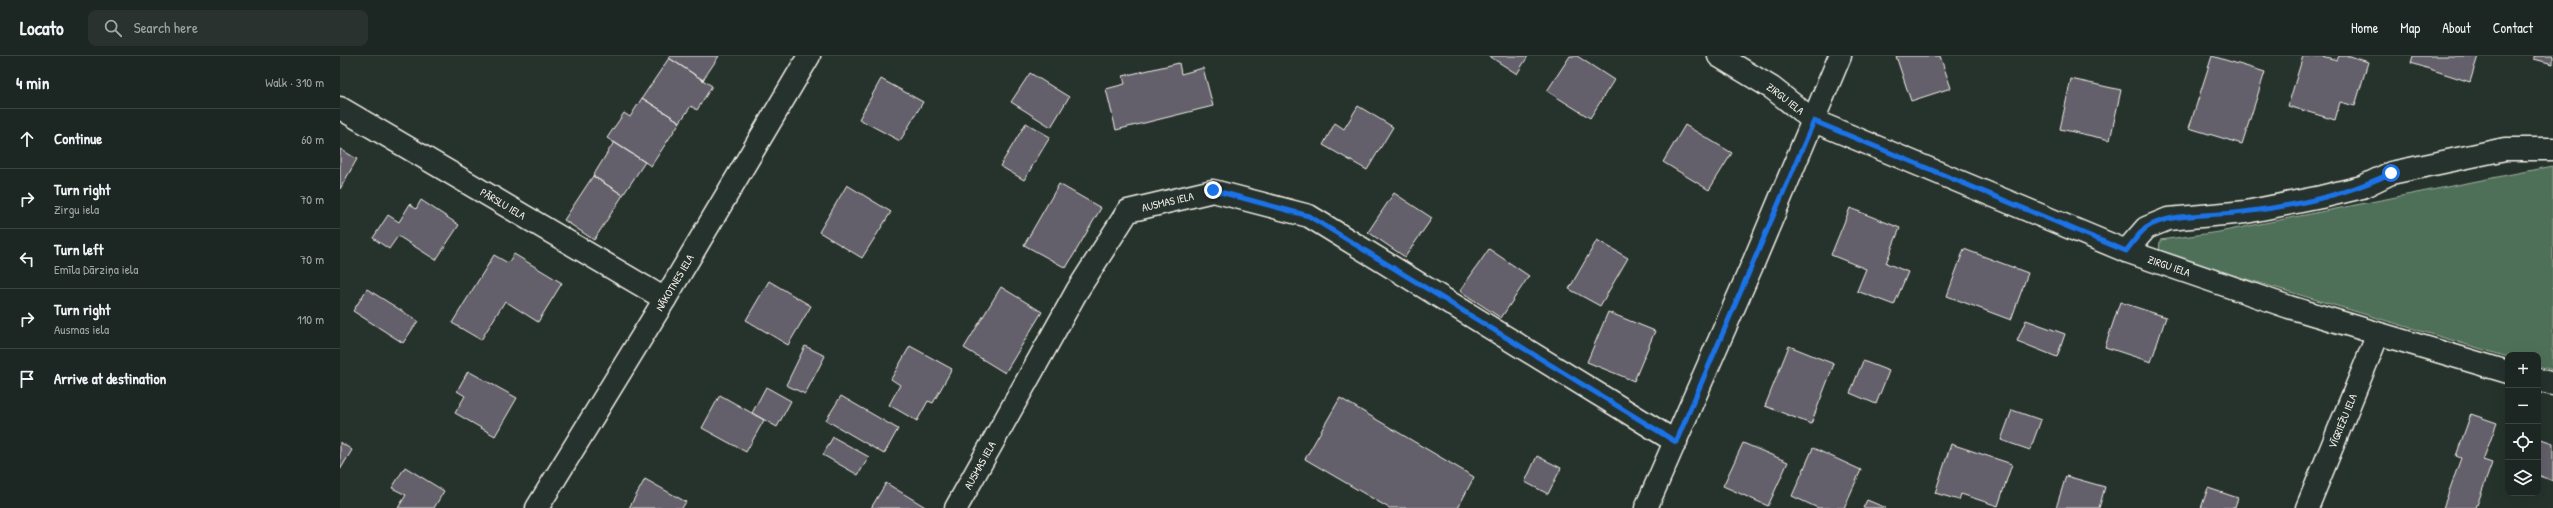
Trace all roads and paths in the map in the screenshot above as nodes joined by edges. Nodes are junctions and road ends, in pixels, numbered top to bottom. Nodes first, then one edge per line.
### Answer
1 (809, 56) edge
2 (1719, 56) edge
3 (1840, 56) edge
4 (340, 108) edge
5 (1814, 121) junction
6 (2553, 149) edge
7 (2126, 251) junction
8 (665, 299) junction
9 (2378, 334) junction
10 (2505, 371) edge
11 (2541, 381) edge
12 (2553, 384) edge
13 (1676, 442) junction
14 (537, 508) edge
15 (956, 508) edge
16 (1646, 508) edge
17 (2306, 508) edge

1 - 8 street, NĀKOTNES IELA
2 - 5 street, ZIRGU IELA
3 - 5 street
4 - 8 street, PĀRSLU IELA
5 - 7 street, ZIRGU IELA
5 - 13 street
6 - 7 street
7 - 9 street, ZIRGU IELA
8 - 14 street, NĀKOTNES IELA
9 - 10 street, ZIRGU IELA
9 - 17 street, VĪGRIEŽU IELA
11 - 12 street
13 - 15 street, AUSMAS IELA
13 - 16 street

